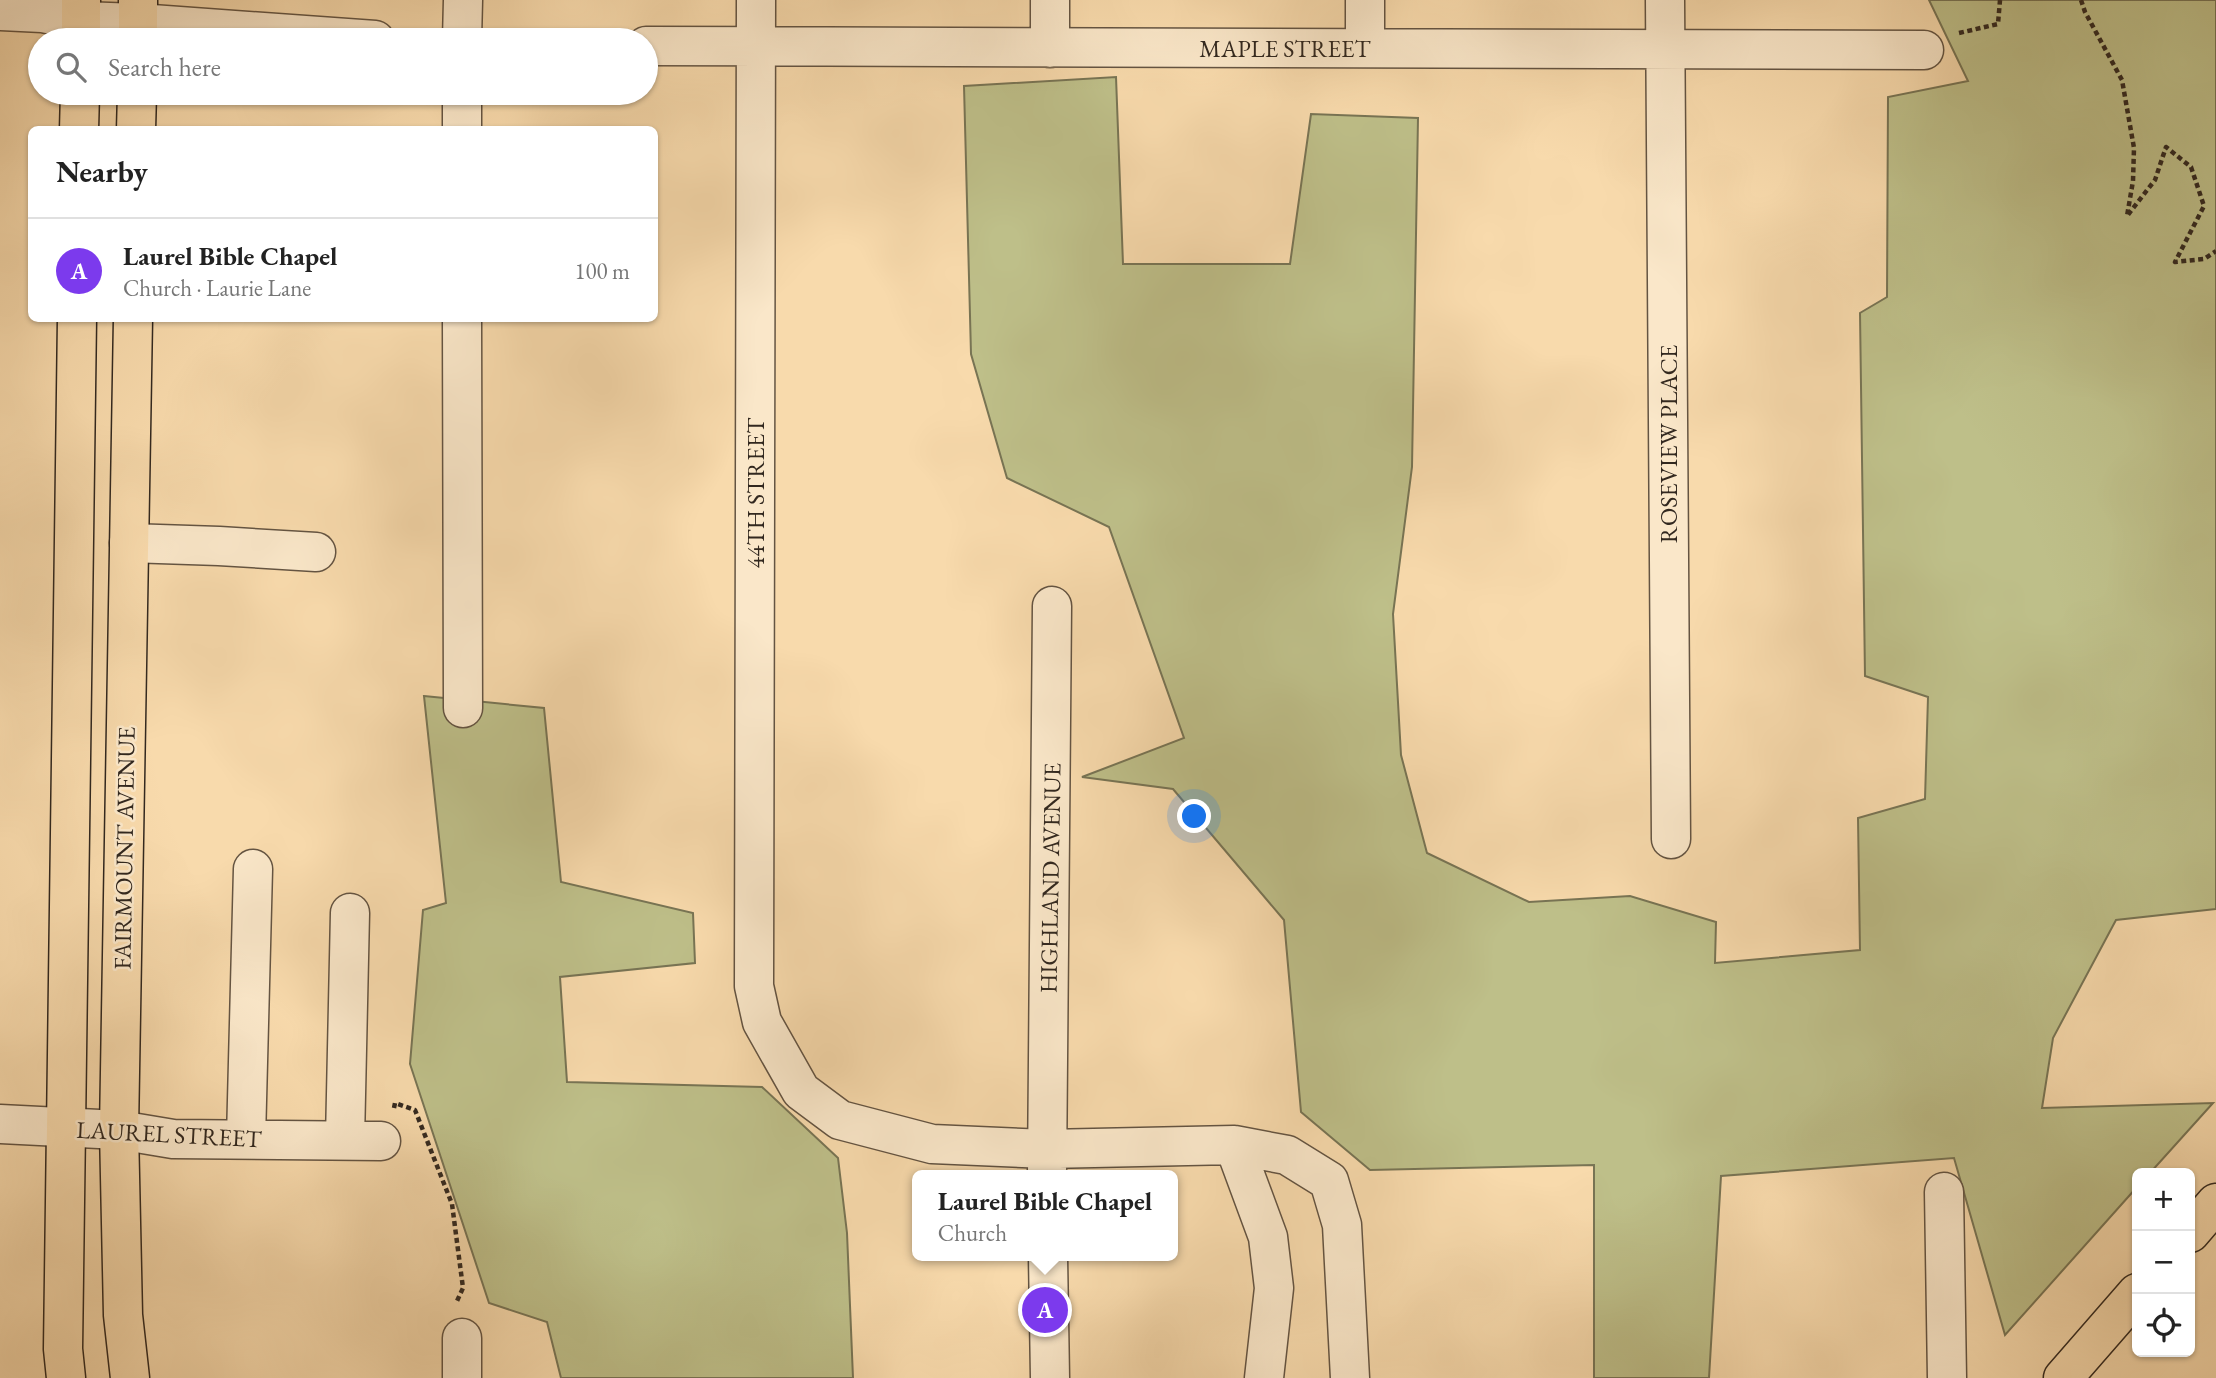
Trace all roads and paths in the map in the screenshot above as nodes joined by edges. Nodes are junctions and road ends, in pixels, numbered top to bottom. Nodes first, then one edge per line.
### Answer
1 (463, 0) edge
2 (756, 0) edge
3 (1050, 0) edge
4 (1365, 0) edge
5 (1665, 0) edge
6 (2000, 0) edge
7 (2081, 0) edge
8 (0, 11) edge
9 (81, 21) edge
10 (138, 21) edge
11 (225, 28) edge
12 (462, 28) edge
13 (1959, 33) dead end
14 (756, 45) junction
15 (658, 46) edge
16 (1050, 48) junction
17 (1365, 48) junction
18 (1665, 50) junction
19 (1924, 50) dead end
20 (80, 105) edge
21 (137, 105) edge
22 (462, 105) edge
23 (79, 126) edge
24 (136, 126) edge
25 (462, 126) edge
26 (2216, 251) edge
27 (77, 322) edge
28 (133, 322) edge
29 (463, 322) edge
30 (129, 543) junction
31 (316, 552) dead end
32 (1052, 606) dead end
33 (463, 708) dead end
34 (1671, 839) dead end
35 (253, 869) dead end
36 (351, 913) dead end
37 (0, 1124) edge
38 (65, 1128) junction
39 (119, 1130) junction
40 (246, 1139) junction
41 (363, 1141) junction
42 (1234, 1145) junction
43 (1047, 1162) edge
44 (1944, 1192) dead end
45 (2216, 1203) edge
46 (2192, 1231) edge
47 (1048, 1261) edge
48 (2136, 1294) edge
49 (462, 1338) joint
50 (66, 1378) edge
51 (130, 1378) edge
52 (462, 1378) edge
53 (1050, 1378) edge
54 (1264, 1378) edge
55 (1350, 1378) edge
56 (1947, 1378) edge
57 (2063, 1378) edge

1 - 12 street
2 - 14 street, 44TH STREET
3 - 16 street
4 - 17 street
5 - 18 street, ROSEVIEW PLACE
6 - 13 path
7 - 26 path
8 - 9 street
9 - 10 street
10 - 11 street
14 - 15 street, MAPLE STREET
14 - 16 street, MAPLE STREET
14 - 43 street, 44TH STREET
16 - 17 street, MAPLE STREET
17 - 18 street, MAPLE STREET
18 - 19 street, MAPLE STREET
18 - 34 street, ROSEVIEW PLACE
20 - 23 main road
21 - 24 main road
22 - 25 street
27 - 38 main road
28 - 30 main road, FAIRMOUNT AVENUE
29 - 33 street
30 - 31 street
30 - 39 main road, FAIRMOUNT AVENUE
32 - 43 street, HIGHLAND AVENUE
35 - 40 street
36 - 41 street
37 - 38 street, LAUREL STREET
38 - 39 street, LAUREL STREET
38 - 50 main road
39 - 40 street, LAUREL STREET
39 - 51 main road, FAIRMOUNT AVENUE
40 - 41 street, LAUREL STREET
41 - 49 path
42 - 43 street
42 - 54 street
42 - 55 street
44 - 56 street
45 - 46 main road
47 - 53 street
48 - 57 main road
49 - 52 street

